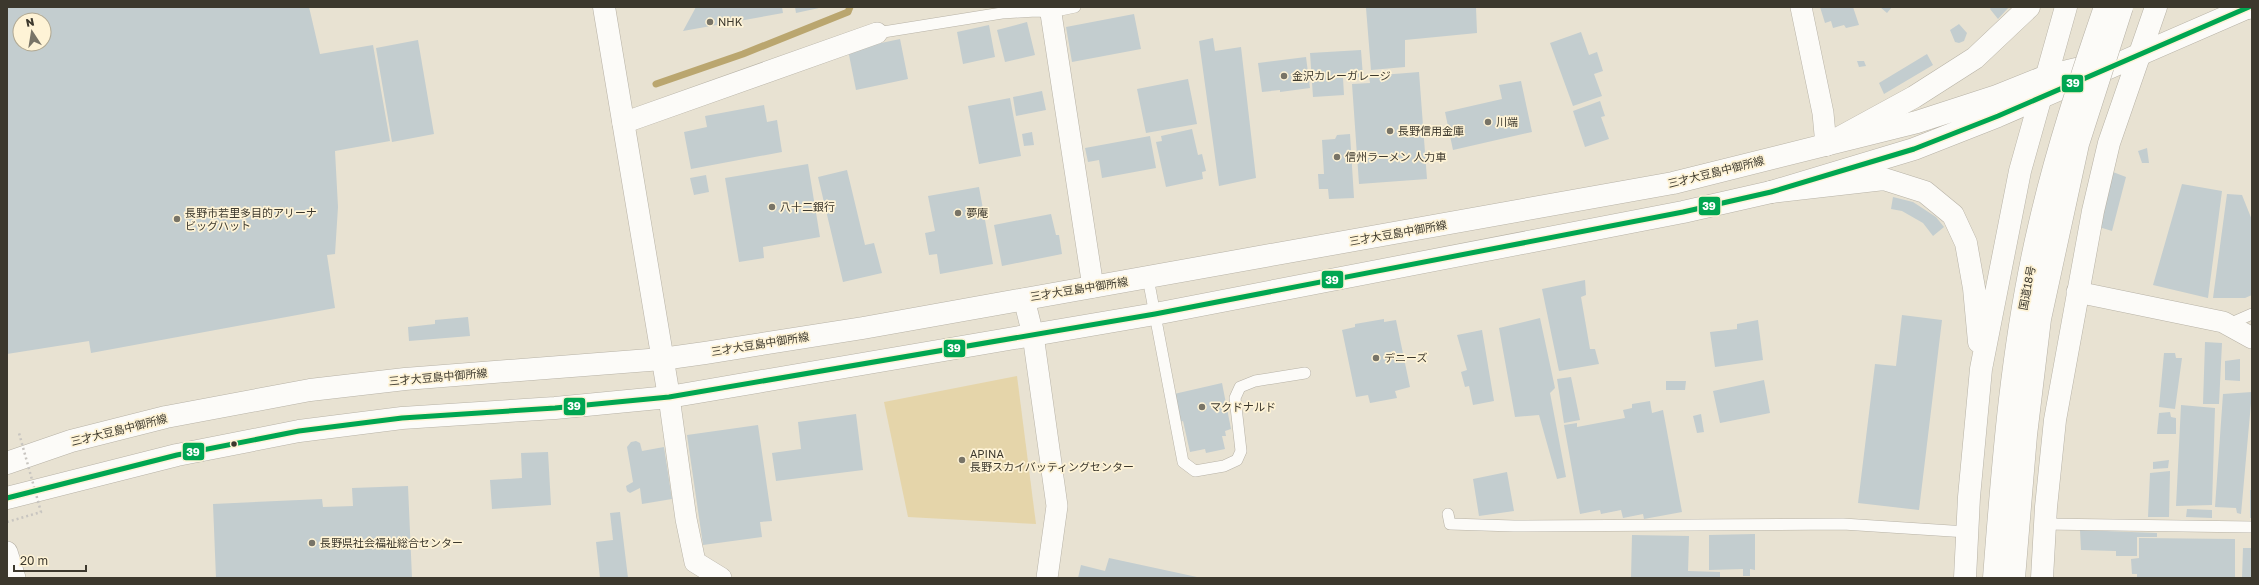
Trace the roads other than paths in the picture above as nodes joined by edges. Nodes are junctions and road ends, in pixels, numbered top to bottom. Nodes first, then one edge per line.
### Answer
1 (604, 7) edge
2 (1075, 7) edge
3 (1800, 7) edge
4 (2029, 7) edge
5 (2066, 7) edge
6 (2105, 7) edge
7 (2122, 7) edge
8 (2156, 7) edge
9 (2247, 7) edge
10 (1051, 10) edge
11 (877, 33) joint
12 (2140, 54) junction
13 (2047, 76) junction
14 (2041, 98) junction
15 (623, 123) junction
16 (1826, 145) junction
17 (1771, 192) junction
18 (1148, 278) junction
19 (1093, 287) junction
20 (2077, 292) junction
21 (1024, 299) junction
22 (1155, 314) junction
23 (2252, 314) edge
24 (2228, 324) junction
25 (1033, 335) junction
26 (2252, 338) edge
27 (662, 359) junction
28 (1981, 369) junction
29 (1305, 373) dead end
30 (669, 397) junction
31 (7, 463) edge
32 (7, 498) edge
33 (1448, 514) dead end
34 (2044, 524) junction
35 (2252, 527) edge
36 (1967, 532) junction
37 (7, 552) edge
38 (15, 578) edge
39 (720, 578) edge
40 (1047, 578) edge
41 (1965, 578) edge
42 (1994, 578) edge
43 (2014, 578) edge
44 (2042, 578) edge

1 - 15 main road
2 - 10 lane
3 - 16 street
4 - 16 main road
5 - 13 main road
6 - 42 main road, 国道18号, bridge
7 - 43 main road, 国道18号, bridge
8 - 12 main road
9 - 12 main road, 三才大豆島中御所線
10 - 11 lane
10 - 19 street
11 - 15 street
12 - 13 main road, 三才大豆島中御所線
12 - 14 main road, 三才大豆島中御所線
12 - 20 main road
13 - 14 main road
13 - 16 main road, 三才大豆島中御所線
14 - 17 main road, 三才大豆島中御所線
14 - 28 main road
15 - 27 main road
16 - 18 main road, 三才大豆島中御所線
17 - 22 main road, 三才大豆島中御所線
17 - 28 main road
18 - 19 main road, 三才大豆島中御所線
18 - 22 lane
19 - 21 main road, 三才大豆島中御所線
20 - 24 street
20 - 34 main road
21 - 25 street
21 - 27 main road, 三才大豆島中御所線
22 - 25 main road, 三才大豆島中御所線
22 - 29 lane
23 - 24 lane
24 - 26 street
25 - 30 main road, 三才大豆島中御所線
25 - 40 street
27 - 30 main road
27 - 31 main road, 三才大豆島中御所線
28 - 36 main road
30 - 32 main road, 三才大豆島中御所線
30 - 39 street
33 - 36 lane
34 - 35 lane
34 - 44 main road
36 - 41 main road
37 - 38 street

